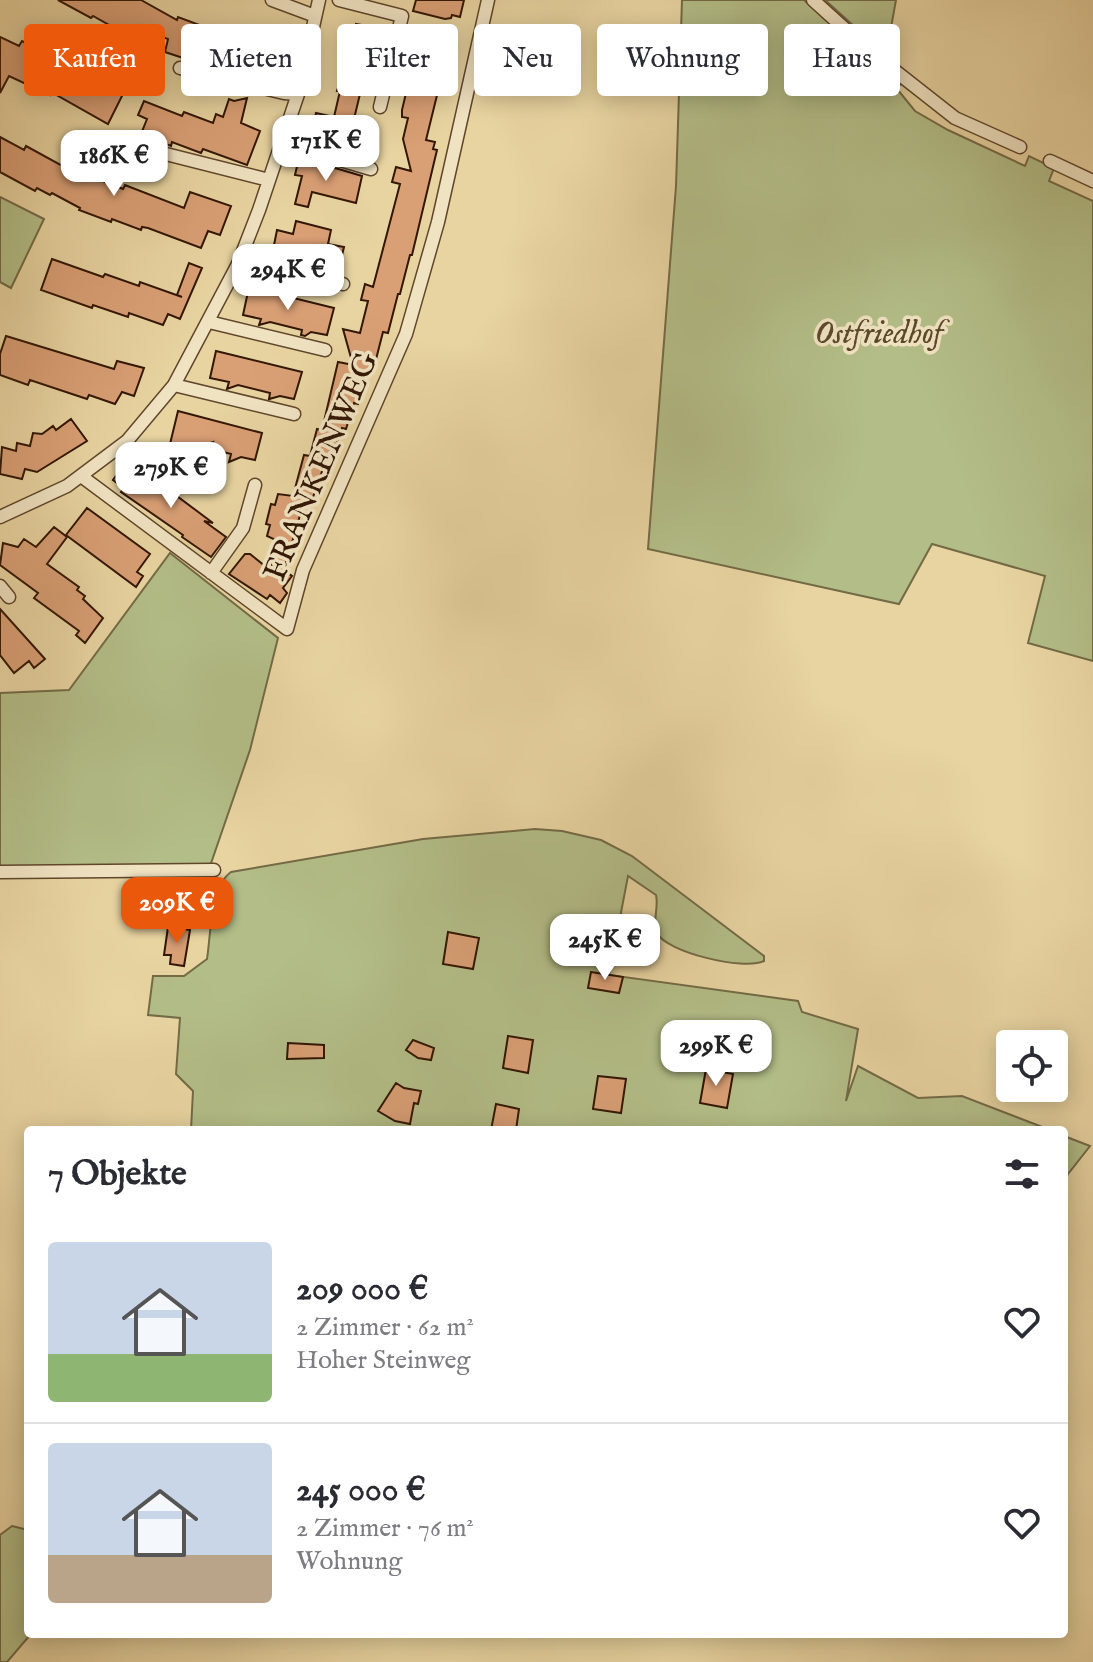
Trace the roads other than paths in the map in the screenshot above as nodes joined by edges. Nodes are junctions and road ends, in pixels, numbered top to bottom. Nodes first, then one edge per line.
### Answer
1 (272, 0) edge
2 (319, 0) edge
3 (339, 0) edge
4 (488, 0) edge
5 (813, 0) edge
6 (385, 6) edge
7 (315, 16) junction
8 (313, 24) edge
9 (297, 96) edge
10 (380, 107) dead end
11 (282, 143) junction
12 (1020, 147) dead end
13 (146, 149) dead end
14 (1050, 161) dead end
15 (371, 169) dead end
16 (269, 180) junction
17 (1093, 181) edge
18 (240, 258) junction
19 (343, 284) dead end
20 (209, 322) junction
21 (325, 350) dead end
22 (174, 385) junction
23 (294, 414) dead end
24 (81, 476) junction
25 (255, 485) dead end
26 (0, 517) edge
27 (211, 573) junction
28 (0, 586) edge
29 (9, 597) dead end
30 (214, 870) dead end
31 (0, 872) edge

1 - 7 street
2 - 7 street
3 - 6 street
4 - 27 street, FRANKENWEG
5 - 12 street
6 - 10 street
7 - 8 street
9 - 11 street
11 - 15 street
11 - 16 street
13 - 16 street
14 - 17 street
16 - 18 street
18 - 19 street
18 - 20 street
20 - 21 street
20 - 22 street
22 - 23 street
22 - 24 street
24 - 26 street
24 - 27 street
25 - 27 street
28 - 29 street
30 - 31 street

